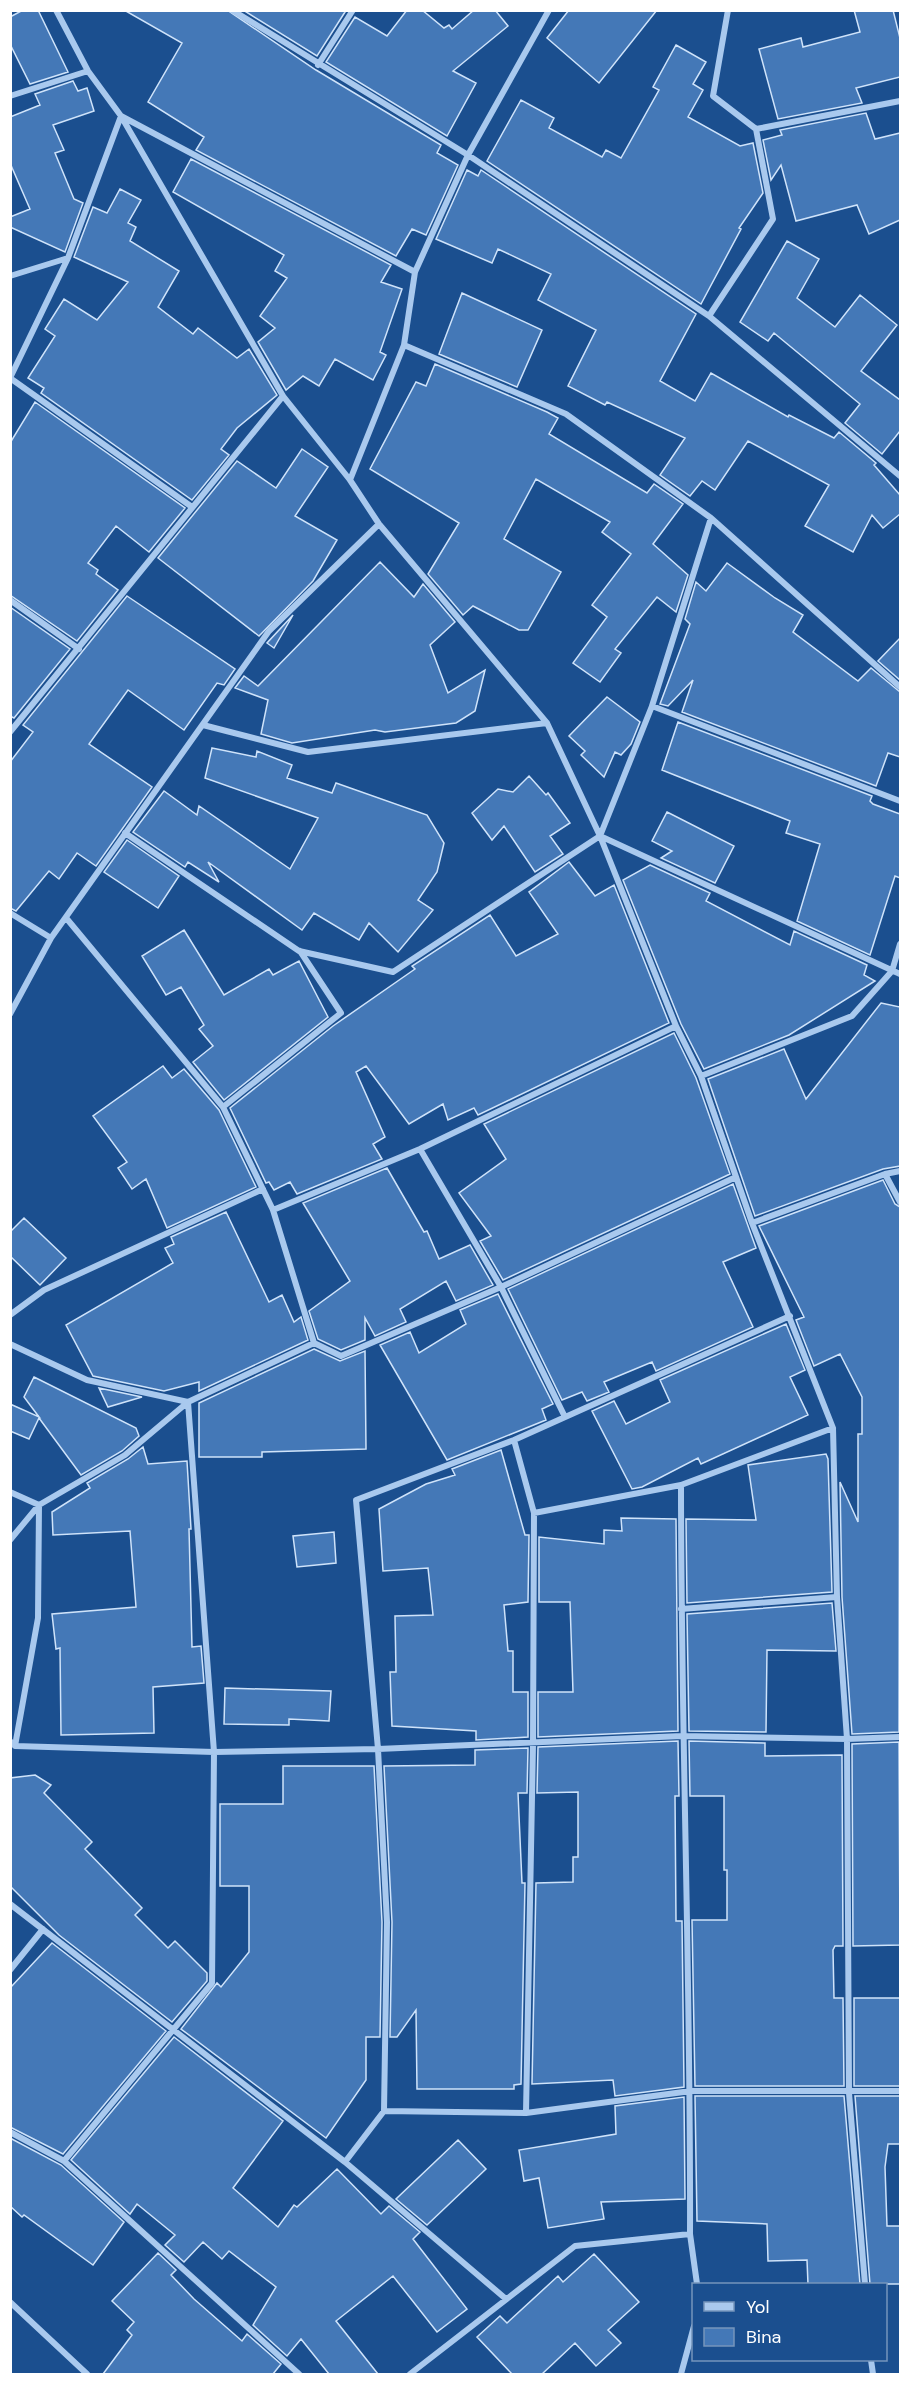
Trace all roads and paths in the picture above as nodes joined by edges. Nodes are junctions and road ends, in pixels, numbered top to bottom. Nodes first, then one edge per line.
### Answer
1 (56, 10) edge
2 (232, 10) edge
3 (353, 10) edge
4 (549, 10) edge
5 (728, 10) edge
6 (318, 64) junction
7 (88, 71) junction
8 (10, 96) edge
9 (900, 101) edge
10 (122, 116) junction
11 (756, 129) junction
12 (468, 155) junction
13 (68, 258) junction
14 (415, 272) junction
15 (10, 276) edge
16 (709, 316) junction
17 (404, 345) junction
18 (10, 378) edge
19 (283, 396) junction
20 (900, 476) edge
21 (350, 480) junction
22 (192, 507) junction
23 (711, 518) junction
24 (379, 524) junction
25 (10, 600) edge
26 (79, 649) junction
27 (900, 687) edge
28 (652, 706) junction
29 (547, 723) junction
30 (203, 725) junction
31 (12, 729) edge
32 (900, 801) edge
33 (125, 833) junction
34 (600, 836) junction
35 (10, 913) edge
36 (67, 919) junction
37 (51, 938) junction
38 (900, 944) edge
39 (300, 951) junction
40 (892, 971) junction
41 (900, 974) edge
42 (10, 1014) edge
43 (676, 1026) junction
44 (701, 1076) junction
45 (223, 1107) junction
46 (420, 1149) junction
47 (900, 1171) edge
48 (885, 1174) junction
49 (736, 1177) junction
50 (263, 1189) junction
51 (900, 1202) edge
52 (273, 1210) junction
53 (752, 1223) junction
54 (501, 1287) junction
55 (10, 1315) edge
56 (790, 1316) junction
57 (314, 1343) junction
58 (10, 1344) edge
59 (188, 1402) junction
60 (564, 1415) junction
61 (833, 1428) junction
62 (514, 1440) junction
63 (681, 1485) junction
64 (10, 1492) edge
65 (39, 1505) junction
66 (534, 1513) junction
67 (10, 1540) edge
68 (837, 1597) junction
69 (681, 1609) junction
70 (682, 1736) junction
71 (900, 1737) edge
72 (847, 1739) junction
73 (13, 1744) edge
74 (533, 1744) junction
75 (378, 1749) junction
76 (214, 1752) junction
77 (10, 1904) edge
78 (43, 1929) junction
79 (10, 1970) edge
80 (172, 2031) junction
81 (691, 2091) junction
82 (900, 2091) edge
83 (849, 2093) junction
84 (384, 2111) junction
85 (526, 2114) junction
86 (10, 2132) edge
87 (64, 2161) junction
88 (345, 2162) junction
89 (690, 2234) junction
90 (697, 2283) edge
91 (865, 2283) edge
92 (506, 2299) junction
93 (10, 2302) edge
94 (692, 2330) edge
95 (87, 2374) edge
96 (299, 2374) edge
97 (410, 2374) edge
98 (681, 2374) edge

1 - 7 street
2 - 6 street
3 - 6 street
4 - 12 street
5 - 11 street
6 - 12 street
7 - 8 street
7 - 10 street
9 - 11 street
10 - 13 street
10 - 14 street
10 - 19 street
11 - 16 street
12 - 14 street
12 - 16 street
13 - 15 street
13 - 18 street
14 - 17 street
16 - 20 street
17 - 21 street
17 - 23 street
18 - 22 street
19 - 21 street
19 - 22 street
21 - 24 street
22 - 26 street
23 - 27 street
23 - 28 street
24 - 29 street
24 - 30 street
25 - 26 street
26 - 31 street
28 - 32 street
28 - 34 street
29 - 30 street
29 - 34 street
30 - 33 street
33 - 36 street
33 - 39 street
34 - 39 street
34 - 40 street
34 - 43 street
35 - 37 street
36 - 37 street
36 - 45 street
37 - 42 street
38 - 40 street
39 - 45 street
40 - 41 street
40 - 44 street
43 - 44 street
43 - 46 street
44 - 49 street
45 - 50 street
46 - 52 street
46 - 54 street
47 - 48 street
48 - 51 street
48 - 53 street
49 - 53 street
49 - 54 street
50 - 52 street
50 - 55 street
52 - 57 street
53 - 56 street
54 - 57 street
54 - 60 street
56 - 60 street
56 - 61 street
57 - 59 street
58 - 59 street
59 - 65 street
59 - 76 street
60 - 62 street
61 - 63 street
61 - 68 street
62 - 66 street
62 - 75 street
63 - 66 street
63 - 69 street
64 - 65 street
65 - 67 street
65 - 73 street
66 - 74 street
68 - 69 street
68 - 72 street
69 - 70 street
70 - 72 street
70 - 74 street
70 - 81 street
71 - 72 street
72 - 83 street
73 - 76 street
74 - 75 street
74 - 85 street
75 - 76 street
75 - 84 street
76 - 80 street
77 - 78 street
78 - 79 street
78 - 80 street
80 - 87 street
80 - 88 street
81 - 83 street
81 - 85 street
81 - 89 street
82 - 83 street
83 - 91 street
84 - 85 street
84 - 88 street
86 - 87 street
87 - 96 street
88 - 92 street
89 - 90 street
89 - 92 street
92 - 97 street
93 - 95 street
94 - 98 street

